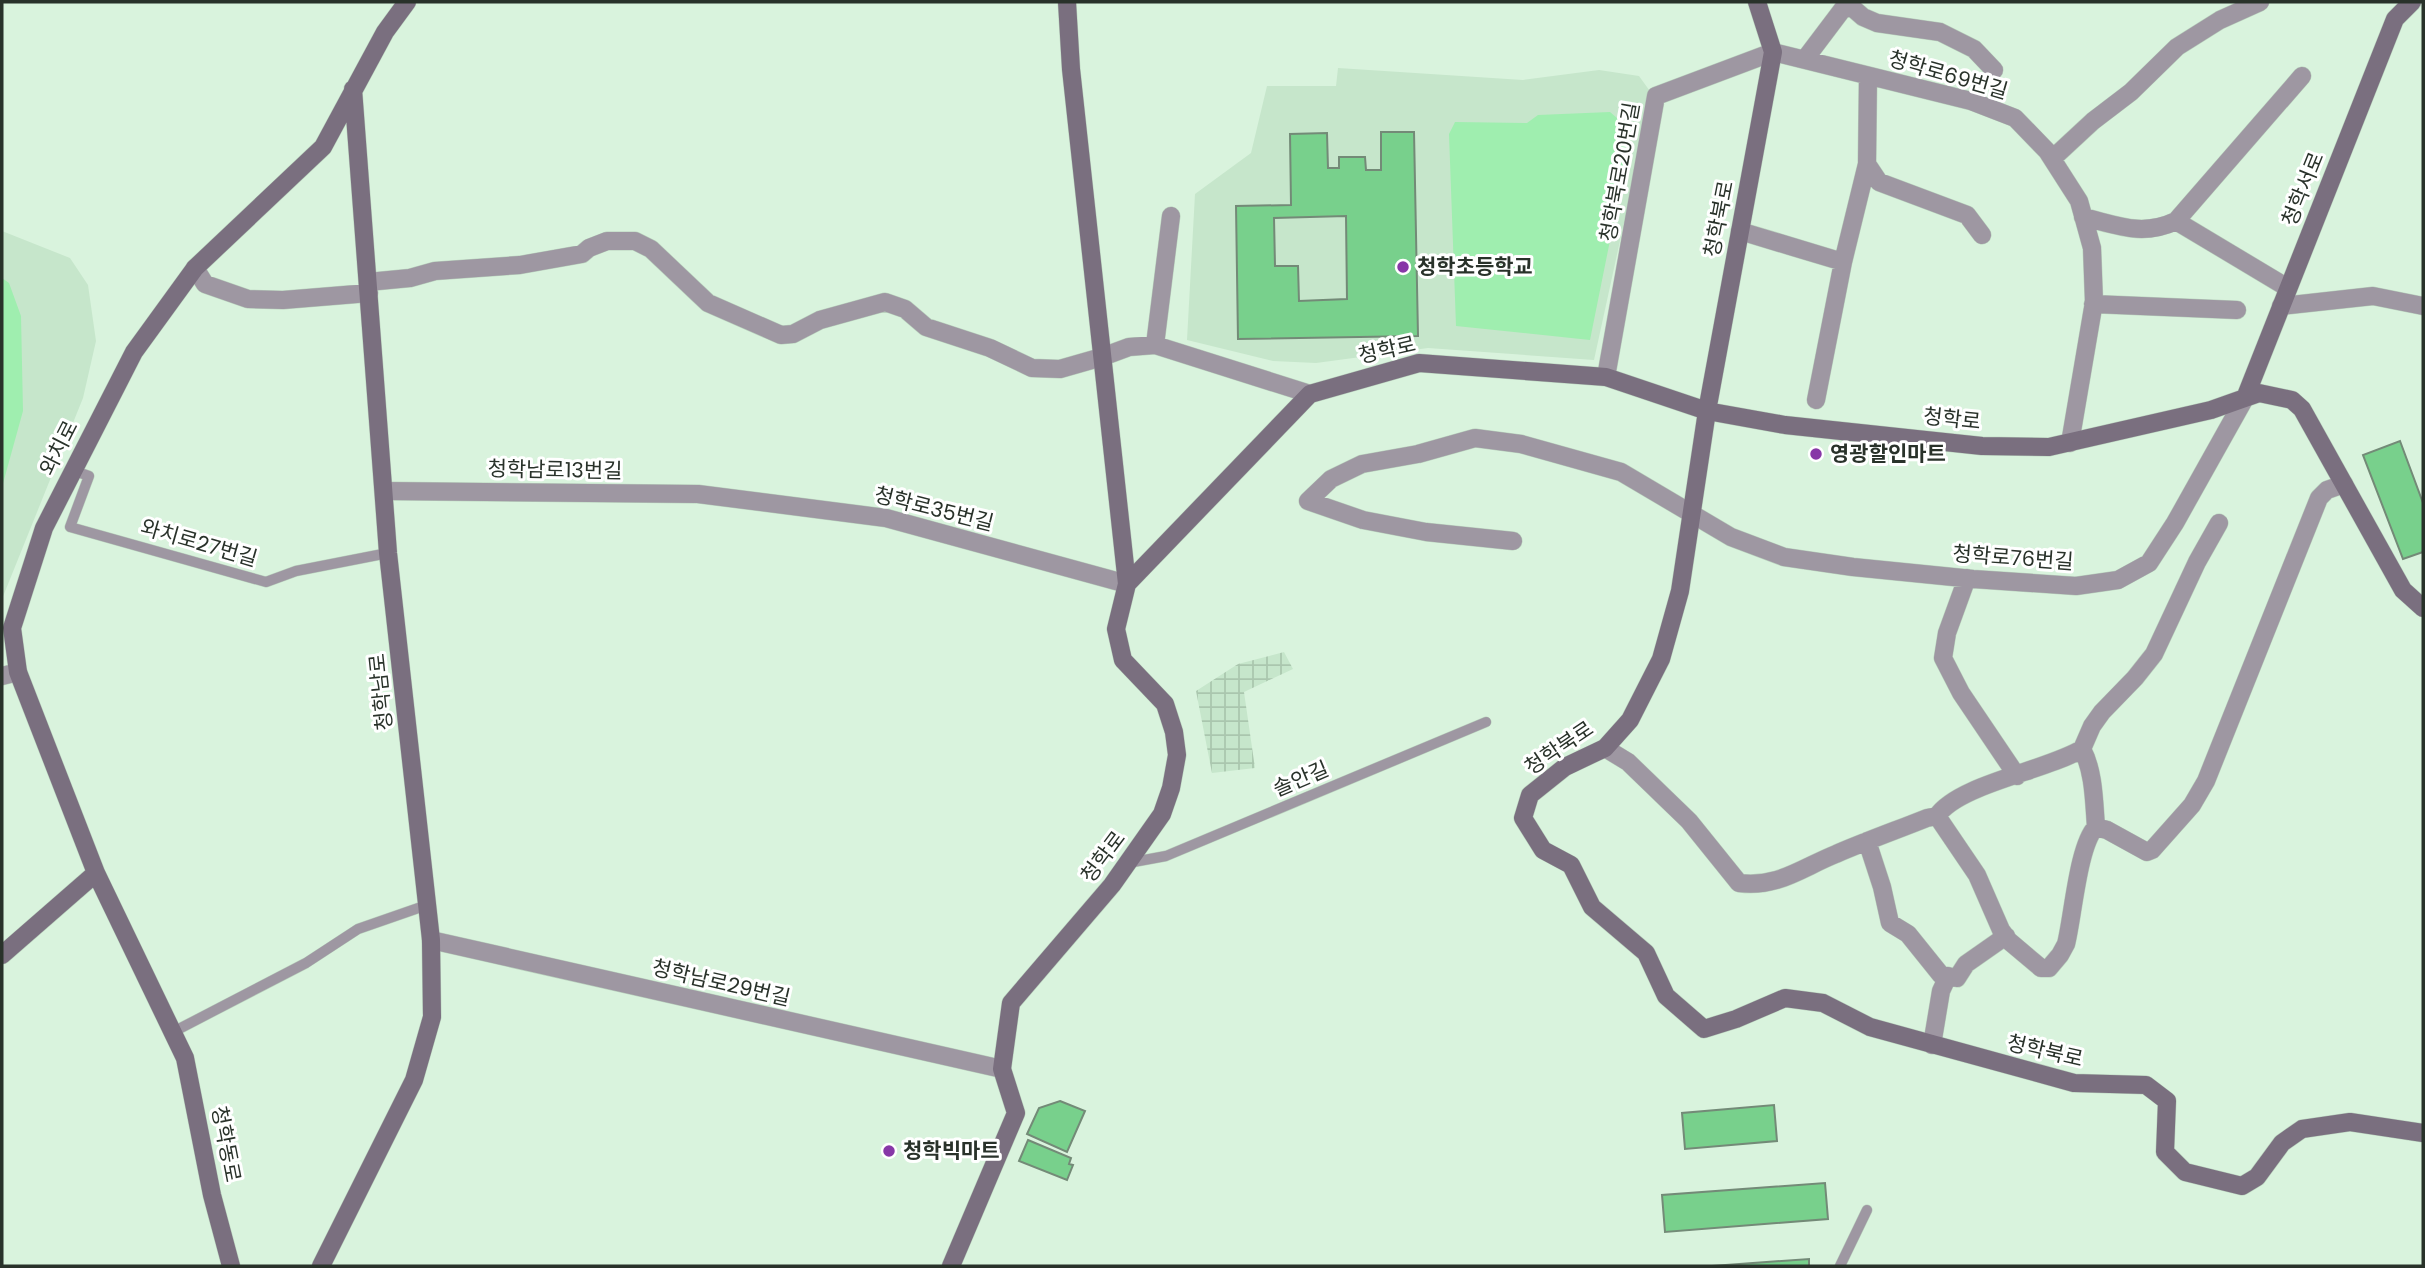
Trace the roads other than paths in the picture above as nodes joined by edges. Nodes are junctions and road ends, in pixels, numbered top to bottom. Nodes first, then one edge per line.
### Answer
1 (407, 2) edge
2 (1067, 2) edge
3 (1758, 2) edge
4 (1847, 2) edge
5 (2260, 2) edge
6 (2412, 2) edge
7 (1773, 52) junction
8 (1805, 59) junction
9 (1993, 70) dead end
10 (1868, 76) junction
11 (2302, 76) dead end
12 (353, 89) junction
13 (2052, 159) junction
14 (1867, 164) junction
15 (1171, 216) dead end
16 (2083, 217) junction
17 (2176, 221) junction
18 (1740, 231) junction
19 (1982, 235) dead end
20 (1843, 262) junction
21 (195, 268) junction
22 (368, 287) junction
23 (2288, 289) junction
24 (2093, 304) junction
25 (2281, 306) junction
26 (2423, 306) edge
27 (2236, 310) dead end
28 (1155, 345) junction
29 (1102, 358) junction
30 (1606, 377) junction
31 (1310, 394) junction
32 (2245, 398) junction
33 (1816, 400) dead end
34 (1707, 411) junction
35 (2070, 443) junction
36 (72, 470) junction
37 (2344, 484) junction
38 (384, 491) junction
39 (726, 498) joint
40 (1691, 512) junction
41 (2219, 523) dead end
42 (1513, 541) dead end
43 (388, 553) junction
44 (1967, 578) junction
45 (1127, 584) junction
46 (2423, 608) edge
47 (10, 674) edge
48 (1486, 722) dead end
49 (1605, 748) junction
50 (2082, 749) junction
51 (2017, 776) junction
52 (1937, 816) junction
53 (2096, 827) junction
54 (1867, 841) junction
55 (1127, 863) junction
56 (96, 873) junction
57 (427, 905) junction
58 (2006, 936) junction
59 (431, 940) junction
60 (2, 955) edge
61 (1948, 976) junction
62 (173, 1032) junction
63 (1931, 1045) junction
64 (1002, 1069) junction
65 (2423, 1133) edge
66 (1867, 1210) dead end
67 (231, 1266) edge
68 (321, 1266) edge
69 (951, 1266) edge
70 (1840, 1266) edge

1 - 12 street, 와치로
2 - 29 street
3 - 7 street, 청학북로
4 - 8 street
4 - 9 street
5 - 13 street
6 - 23 street, 청학서로
7 - 8 street, 청학로69번길
7 - 18 street, 청학북로
7 - 30 street, 청학북로20번길
8 - 10 street, 청학로69번길
10 - 13 street, 청학로69번길
10 - 14 street
11 - 17 street
12 - 21 street, 와치로
12 - 22 street, 청학남로
13 - 16 street, 청학로69번길
14 - 19 street
14 - 20 street
15 - 28 street
16 - 17 street
16 - 24 street, 청학로69번길
17 - 23 street
18 - 20 street
18 - 34 street, 청학북로
20 - 33 street
21 - 22 street
21 - 36 street, 와치로
22 - 29 street
22 - 38 street, 청학남로
23 - 25 street, 청학서로
24 - 27 street
24 - 35 street, 청학로69번길
25 - 26 street
25 - 32 street, 청학서로
28 - 29 street
28 - 31 street
29 - 45 street
30 - 31 street, 청학로
30 - 34 street, 청학로
31 - 45 street
32 - 35 street, 청학로
32 - 37 street, 청학로
32 - 44 street, 청학로76번길
34 - 35 street, 청학로
34 - 40 street, 청학북로
36 - 43 lane, 와치로27번길
36 - 47 street, 와치로
37 - 46 street, 청학로
37 - 53 street
38 - 39 street, 청학남로13번길
38 - 43 street, 청학남로
39 - 45 street, 청학로35번길
40 - 42 street, 청학로76번길
40 - 44 street, 청학로76번길
40 - 49 street, 청학북로
41 - 50 street
43 - 57 street, 청학남로
44 - 51 street
45 - 55 street, 청학로
47 - 56 street, 와치로
48 - 55 lane, 솔안길
49 - 54 street
49 - 63 street, 청학북로
50 - 51 street
50 - 53 street
51 - 52 street
52 - 54 street
52 - 58 street
53 - 58 street
54 - 61 street
55 - 64 street, 청학로
56 - 60 street
56 - 62 street, 청학동로
57 - 59 street, 청학남로
57 - 62 lane
58 - 61 street
59 - 64 street, 청학남로29번길
59 - 68 street, 청학남로
61 - 63 street
62 - 67 street, 청학동로
63 - 65 street, 청학북로
64 - 69 street, 청학로
66 - 70 lane

